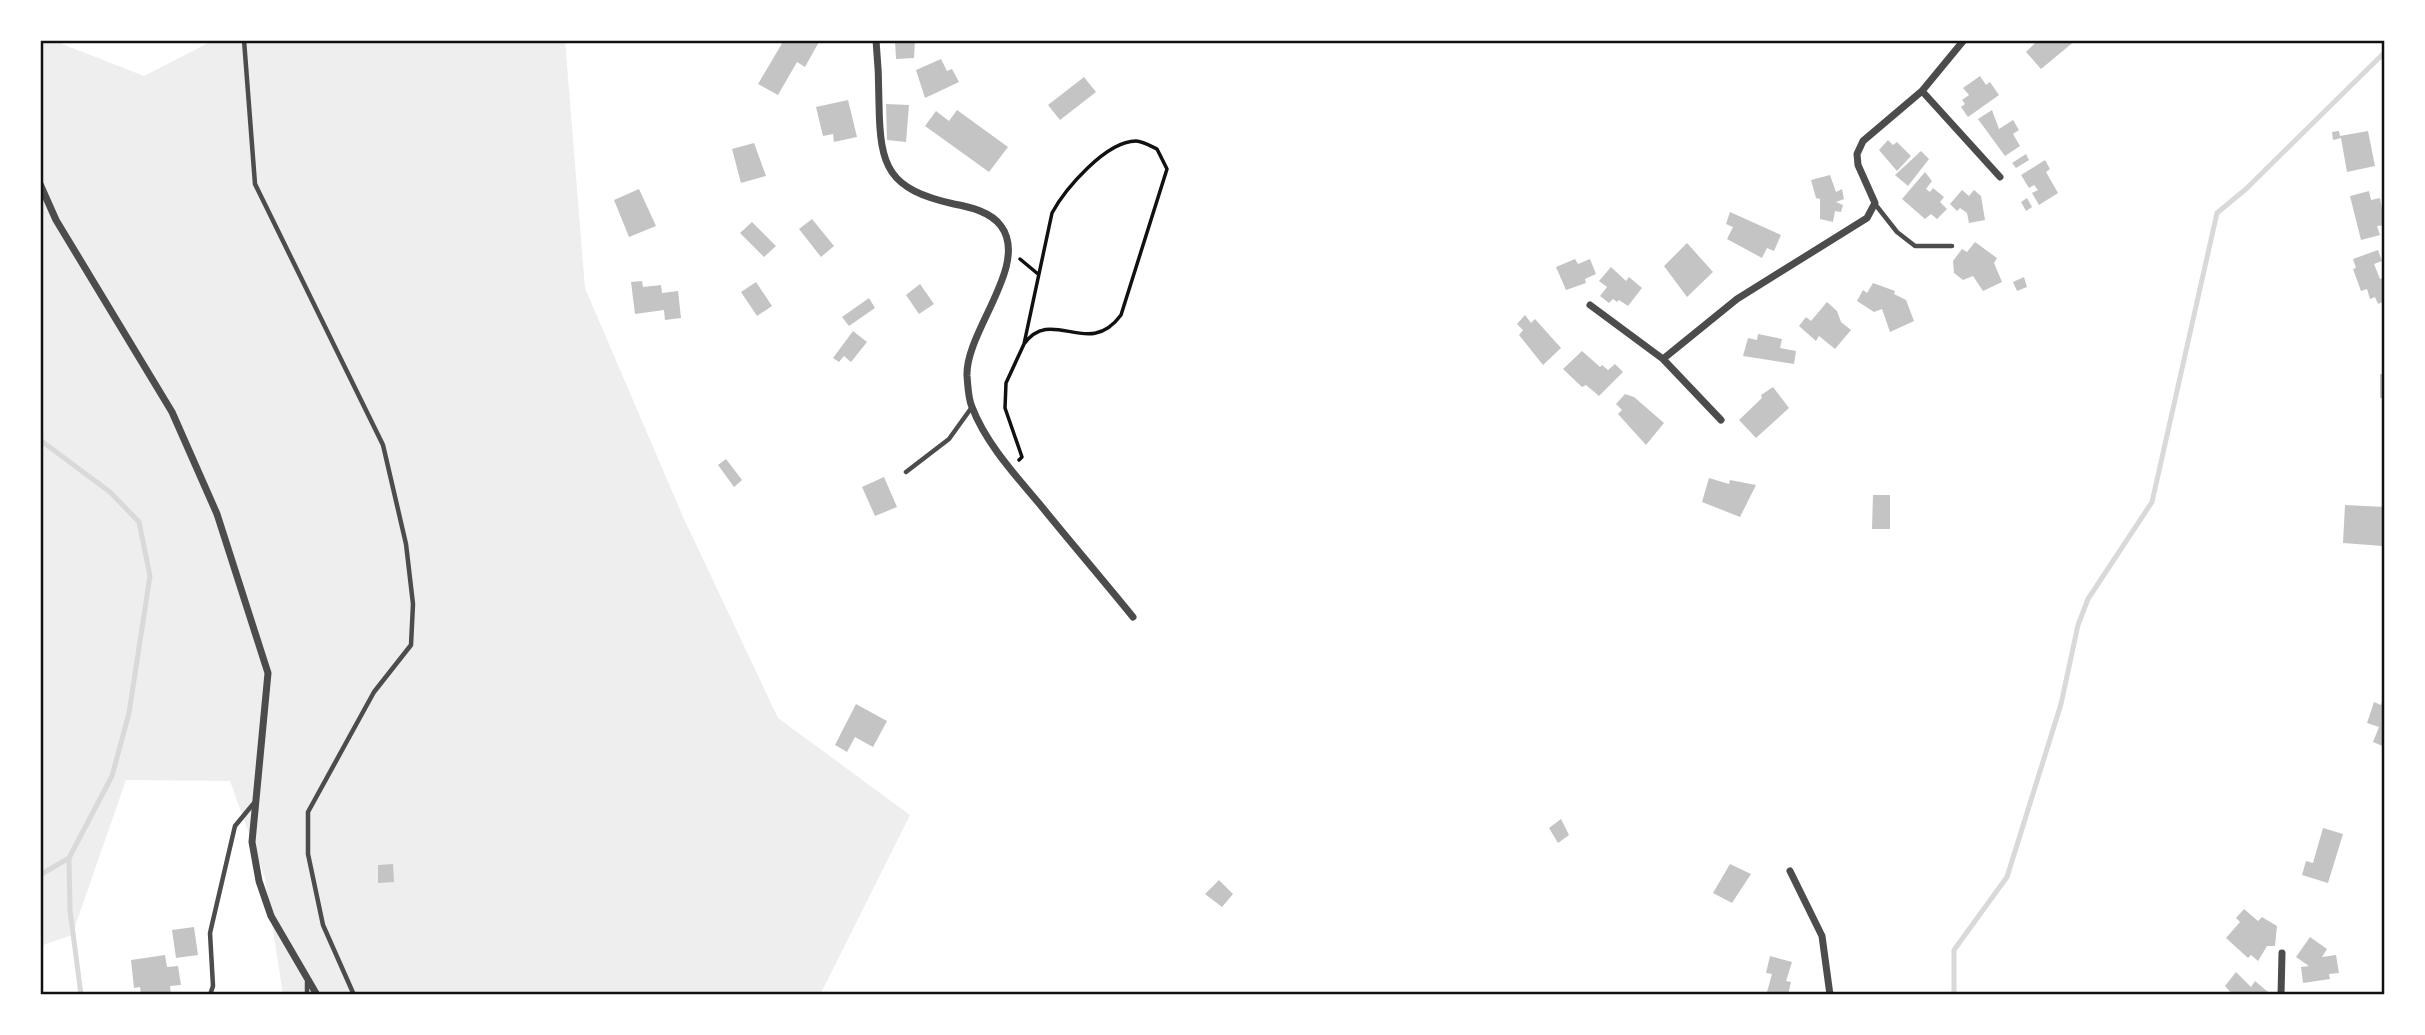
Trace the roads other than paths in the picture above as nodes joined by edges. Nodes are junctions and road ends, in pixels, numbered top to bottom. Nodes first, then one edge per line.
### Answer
1 (244, 40) edge
2 (876, 40) edge
3 (1964, 40) edge
4 (1922, 91) junction
5 (2000, 177) dead end
6 (40, 184) edge
7 (1875, 203) junction
8 (1952, 246) dead end
9 (1590, 306) dead end
10 (1663, 359) junction
11 (972, 407) junction
12 (1721, 420) dead end
13 (906, 472) dead end
14 (1133, 617) dead end
15 (255, 803) junction
16 (1790, 871) dead end
17 (2282, 953) dead end
18 (307, 981) junction
19 (210, 995) edge
20 (307, 995) edge
21 (317, 995) edge
22 (354, 995) edge
23 (1830, 995) edge
24 (2281, 995) edge

1 - 22 lane
2 - 11 street
3 - 4 street
4 - 5 street
4 - 7 street
6 - 15 street
7 - 8 lane
7 - 10 street
9 - 10 street
10 - 12 street
11 - 13 lane
11 - 14 street
15 - 18 street
15 - 19 lane
16 - 23 street
17 - 24 street
18 - 20 lane
18 - 21 street

